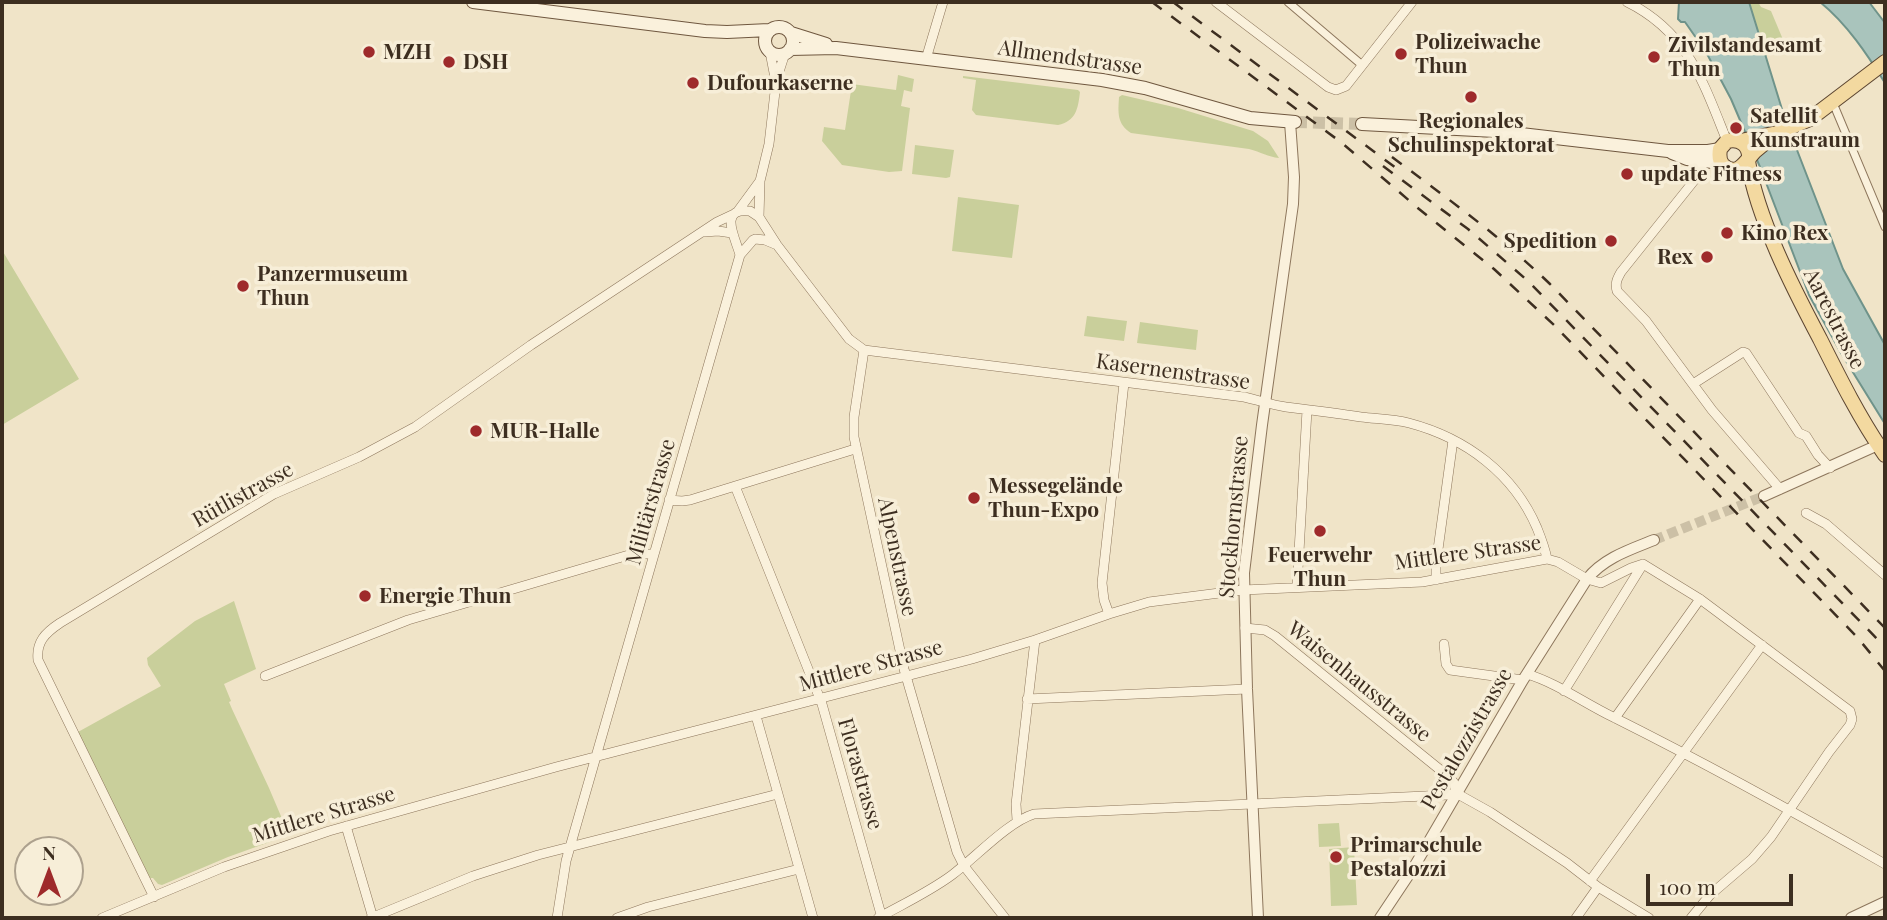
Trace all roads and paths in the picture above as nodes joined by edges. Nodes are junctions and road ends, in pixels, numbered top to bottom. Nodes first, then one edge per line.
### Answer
1 (473, 2) edge
2 (943, 2) edge
3 (1216, 2) edge
4 (1288, 2) edge
5 (1412, 2) edge
6 (1627, 2) edge
7 (769, 30) junction
8 (727, 32) junction
9 (791, 33) junction
10 (836, 48) junction
11 (768, 49) junction
12 (788, 51) junction
13 (926, 59) junction
14 (1363, 65) junction
15 (1880, 65) edge
16 (776, 83) junction
17 (1833, 103) junction
18 (1293, 122) joint
19 (1362, 124) tunnel mouth
20 (1732, 154) junction
21 (760, 181) junction
22 (736, 213) junction
23 (760, 219) junction
24 (1885, 227) edge
25 (704, 232) junction
26 (734, 236) junction
27 (754, 239) junction
28 (777, 245) junction
29 (740, 255) junction
30 (864, 350) junction
31 (1124, 383) junction
32 (1693, 384) junction
33 (1265, 403) junction
34 (1307, 410) junction
35 (1453, 440) junction
36 (855, 449) junction
37 (1882, 450) edge
38 (1830, 468) junction
39 (735, 486) junction
40 (1780, 489) junction
41 (1764, 496) tunnel mouth
42 (669, 500) junction
43 (1806, 513) dead end
44 (1654, 540) tunnel mouth
45 (654, 554) junction
46 (1547, 559) junction
47 (1643, 564) junction
48 (1885, 575) edge
49 (1587, 579) junction
50 (1436, 580) junction
51 (1297, 587) junction
52 (1243, 590) junction
53 (1700, 599) junction
54 (1109, 614) junction
55 (1245, 628) junction
56 (1035, 640) junction
57 (1444, 644) dead end
58 (1762, 645) junction
59 (265, 676) dead end
60 (906, 676) junction
61 (1525, 677) junction
62 (1247, 689) junction
63 (1564, 691) junction
64 (820, 699) junction
65 (1027, 699) junction
66 (757, 716) junction
67 (1615, 718) junction
68 (1684, 753) junction
69 (596, 757) junction
70 (1457, 793) junction
71 (778, 794) junction
72 (1252, 804) junction
73 (1790, 809) junction
74 (1017, 820) junction
75 (346, 826) junction
76 (571, 847) junction
77 (1885, 864) edge
78 (964, 866) junction
79 (799, 869) junction
80 (1594, 884) junction
81 (153, 897) junction
82 (1885, 902) edge
83 (113, 916) edge
84 (102, 918) edge
85 (373, 918) edge
86 (557, 918) edge
87 (617, 918) edge
88 (813, 918) edge
89 (881, 918) edge
90 (1005, 918) edge
91 (1258, 918) edge
92 (1381, 918) edge
93 (1576, 918) edge
94 (1649, 918) edge
95 (1690, 918) edge
96 (1852, 918) edge

1 - 8 main road
2 - 13 street
3 - 14 street
4 - 14 street
5 - 14 street
6 - 20 street
7 - 8 main road
7 - 9 main road
7 - 11 main road
8 - 11 main road
9 - 10 main road, Allmendstrasse
9 - 12 main road
10 - 12 main road, Allmendstrasse
10 - 13 main road, Allmendstrasse
11 - 12 main road
11 - 16 street
12 - 16 street
13 - 18 main road, Allmendstrasse
15 - 17 main road
16 - 21 street
17 - 20 main road
17 - 24 street
18 - 33 street, Stockhornstrasse
19 - 20 main road
20 - 32 street
20 - 37 main road, Aarestrasse
21 - 22 street
21 - 23 street
22 - 23 street
22 - 25 street, Rütlistrasse
22 - 26 street
23 - 27 street
23 - 28 street
25 - 26 street
25 - 81 street, Rütlistrasse
26 - 27 street
26 - 29 street
27 - 28 street
27 - 29 street, Militärstrasse
28 - 30 street
29 - 42 street, Militärstrasse
30 - 31 street, Kasernenstrasse
30 - 36 street, Alpenstrasse
31 - 33 street, Kasernenstrasse
31 - 54 street
32 - 38 street
32 - 40 street
33 - 34 street, Kasernenstrasse
33 - 52 street, Stockhornstrasse
34 - 35 street, Kasernenstrasse
34 - 51 street
35 - 46 street, Kasernenstrasse
35 - 50 street
36 - 39 street
36 - 60 street, Alpenstrasse
37 - 38 street
38 - 40 street
39 - 42 street
39 - 64 street, Florastrasse
40 - 41 street
42 - 45 street, Militärstrasse
43 - 48 street
44 - 49 street
45 - 59 street
45 - 69 street, Militärstrasse
46 - 49 street, Mittlere Strasse
46 - 50 street, Mittlere Strasse
47 - 49 street
47 - 53 street
47 - 63 street
49 - 61 street, Pestalozzistrasse
50 - 51 street, Mittlere Strasse
51 - 52 street, Mittlere Strasse
52 - 54 street, Mittlere Strasse
52 - 55 street, Stockhornstrasse
53 - 58 street
53 - 67 street
54 - 56 street, Mittlere Strasse
55 - 62 street, Stockhornstrasse
55 - 70 street, Waisenhausstrasse
56 - 60 street, Mittlere Strasse
56 - 65 street
57 - 61 street
58 - 68 street
58 - 73 street
60 - 64 street, Mittlere Strasse
60 - 78 street, Alpenstrasse
61 - 63 street
61 - 70 street, Pestalozzistrasse
62 - 65 street
62 - 72 street, Stockhornstrasse
63 - 67 street
64 - 66 street, Mittlere Strasse
64 - 89 street, Florastrasse
65 - 74 street
66 - 69 street, Mittlere Strasse
66 - 71 street
67 - 68 street
68 - 73 street
68 - 80 street
69 - 75 street, Mittlere Strasse
69 - 76 street, Militärstrasse
70 - 72 street
70 - 80 street, Waisenhausstrasse
70 - 92 street, Pestalozzistrasse
71 - 76 street
71 - 79 street
72 - 74 street
72 - 91 street, Stockhornstrasse
73 - 77 street
73 - 95 street
74 - 78 street
75 - 81 street, Mittlere Strasse
75 - 85 street
76 - 85 street
76 - 86 street, Militärstrasse
78 - 89 street
78 - 90 street, Alpenstrasse
79 - 87 street
79 - 88 street
80 - 93 street
80 - 94 street, Waisenhausstrasse
81 - 83 street, Mittlere Strasse
82 - 96 street
83 - 84 street, Mittlere Strasse

